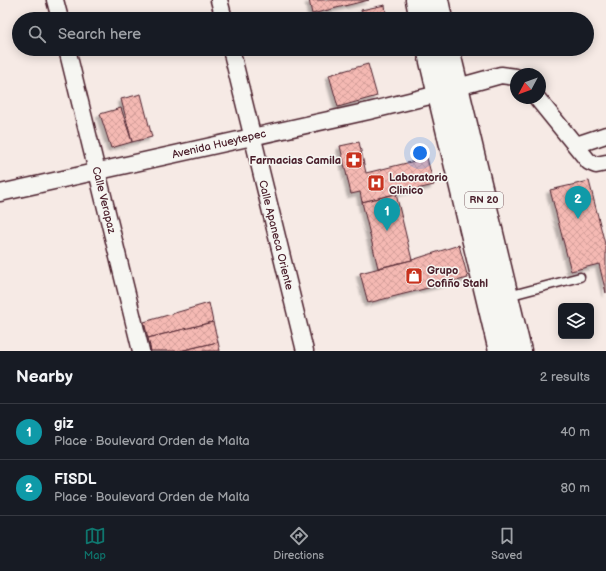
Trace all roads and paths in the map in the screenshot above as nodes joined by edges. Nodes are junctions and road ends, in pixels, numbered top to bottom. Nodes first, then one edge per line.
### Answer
1 (55, 0) edge
2 (219, 0) edge
3 (417, 0) edge
4 (437, 0) edge
5 (58, 12) edge
6 (222, 12) edge
7 (420, 12) edge
8 (440, 12) edge
9 (69, 56) edge
10 (232, 56) edge
11 (431, 56) edge
12 (448, 56) edge
13 (510, 76) edge
14 (448, 90) junction
15 (542, 104) edge
16 (606, 135) edge
17 (251, 136) junction
18 (576, 145) junction
19 (606, 163) edge
20 (98, 172) junction
21 (0, 193) edge
22 (580, 277) dead end
23 (507, 296) junction
24 (141, 351) edge
25 (305, 351) edge
26 (500, 351) edge
27 (520, 351) edge

1 - 5 street
2 - 6 street
3 - 7 highway
4 - 8 highway
9 - 20 street, Calle Verapaz
10 - 17 street, Calle Apaneca Oriente
11 - 14 highway, RN 20
12 - 14 highway, RN 20
13 - 14 street, Avenida Hueytepec
14 - 17 street, Avenida Hueytepec
14 - 23 highway, RN 20
14 - 26 highway, RN 20
15 - 18 street
16 - 18 street
17 - 20 street, Avenida Hueytepec
17 - 25 street, Calle Apaneca Oriente
18 - 19 street
20 - 21 street, Avenida Hueytepec
20 - 24 street, Calle Verapaz
22 - 23 lane
23 - 27 highway, RN 20

